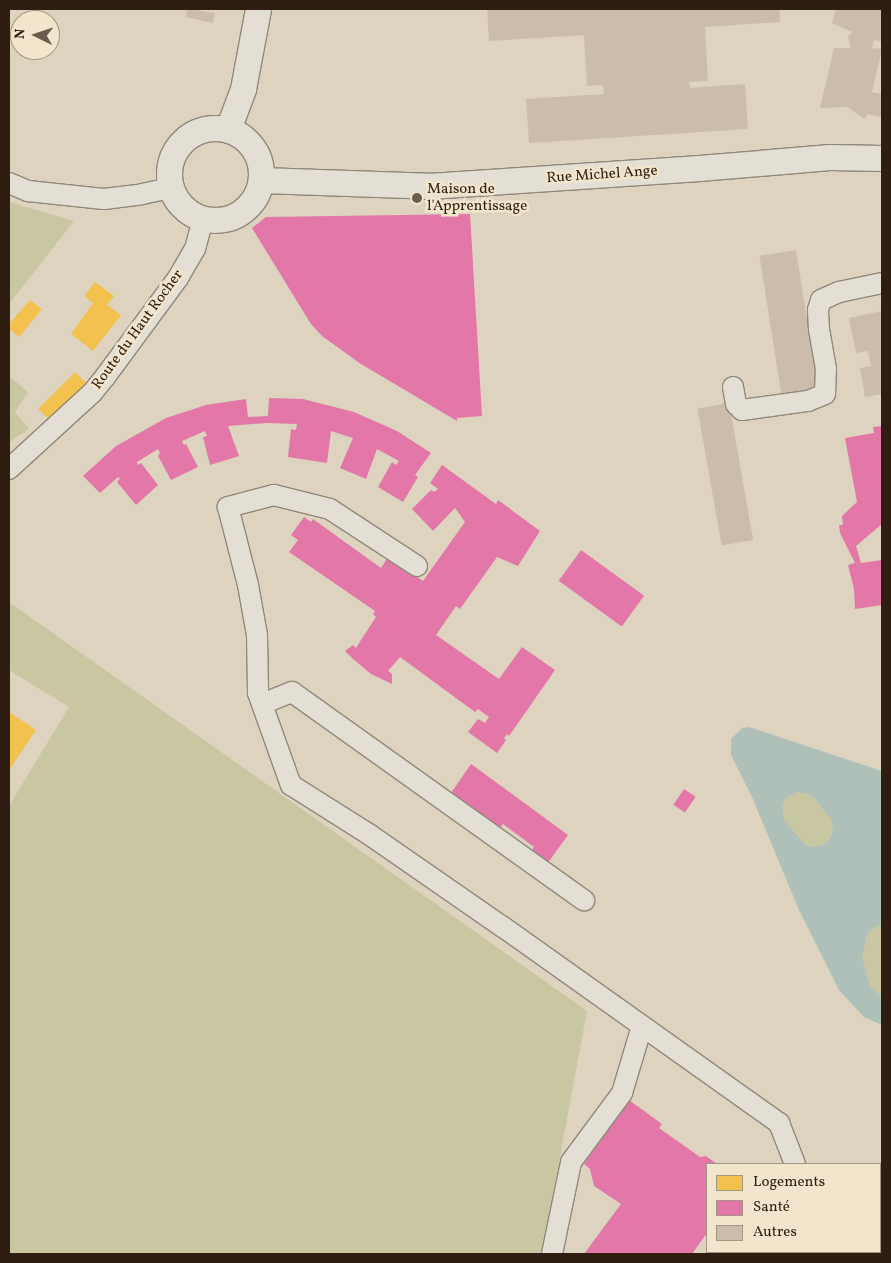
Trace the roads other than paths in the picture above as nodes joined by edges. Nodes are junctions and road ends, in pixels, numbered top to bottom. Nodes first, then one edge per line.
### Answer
1 (258, 9) edge
2 (228, 129) junction
3 (882, 158) edge
4 (261, 180) junction
5 (9, 183) edge
6 (170, 188) junction
7 (202, 218) junction
8 (882, 283) edge
9 (733, 388) dead end
10 (9, 469) edge
11 (416, 566) dead end
12 (262, 704) junction
13 (584, 900) dead end
14 (642, 1026) junction
15 (795, 1163) edge
16 (552, 1254) edge

1 - 2 street
2 - 4 street
2 - 6 street
3 - 4 street, Rue Michel Ange
4 - 7 street
5 - 6 street
6 - 7 street
7 - 10 street, Route du Haut Rocher
8 - 9 street
11 - 12 street
12 - 13 street
12 - 14 street
14 - 15 street
14 - 16 street

